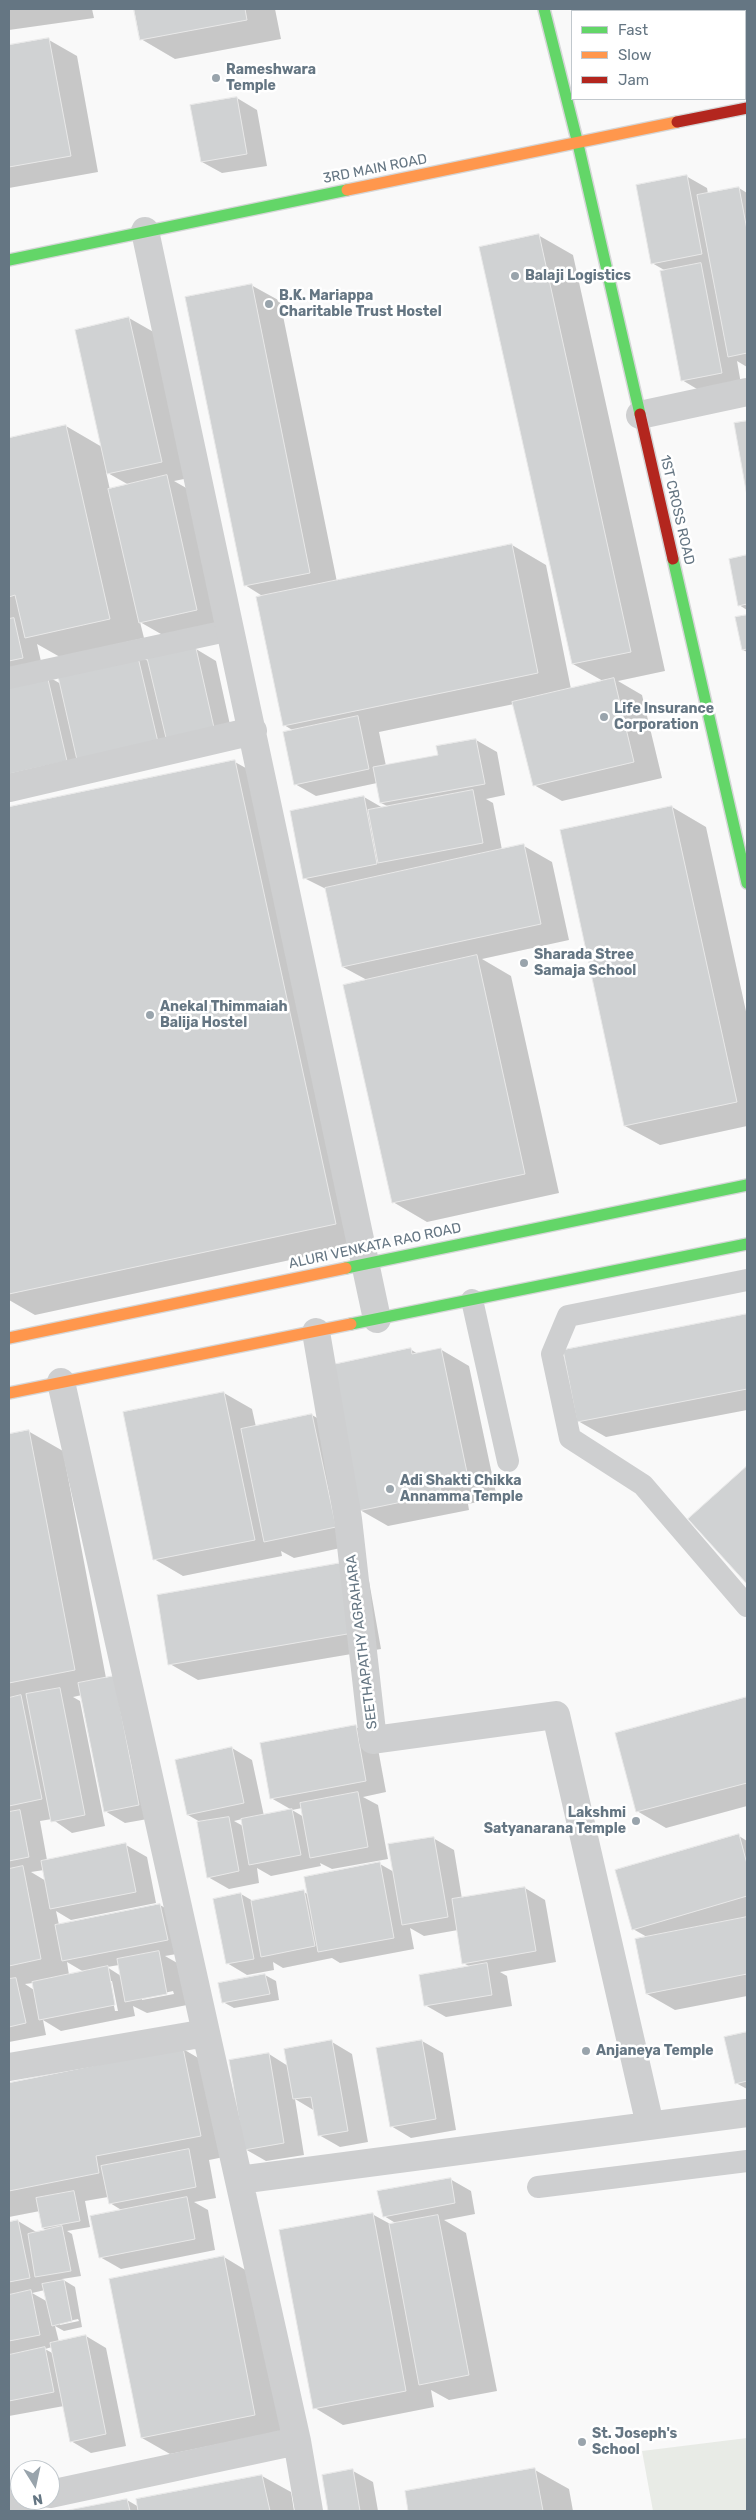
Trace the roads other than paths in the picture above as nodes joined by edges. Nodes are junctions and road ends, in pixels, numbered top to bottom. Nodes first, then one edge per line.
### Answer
1 (544, 9) edge
2 (747, 108) edge
3 (578, 144) junction
4 (145, 231) junction
5 (9, 260) edge
6 (747, 392) edge
7 (640, 415) junction
8 (231, 630) junction
9 (9, 678) edge
10 (253, 731) junction
11 (9, 788) edge
12 (747, 883) edge
13 (747, 1185) edge
14 (747, 1244) edge
15 (365, 1263) junction
16 (747, 1280) edge
17 (472, 1300) junction
18 (377, 1320) junction
19 (316, 1332) junction
20 (9, 1338) edge
21 (61, 1382) junction
22 (9, 1393) edge
23 (508, 1460) dead end
24 (747, 1606) edge
25 (206, 2033) junction
26 (9, 2067) edge
27 (747, 2112) edge
28 (650, 2125) junction
29 (747, 2161) edge
30 (239, 2180) junction
31 (538, 2187) dead end
32 (297, 2441) junction
33 (60, 2492) edge
34 (309, 2511) edge

1 - 3 street, 1ST CROSS ROAD
2 - 3 street, 3RD MAIN ROAD
3 - 4 street, 3RD MAIN ROAD
3 - 7 street, 1ST CROSS ROAD
4 - 5 street, 3RD MAIN ROAD
4 - 8 street
6 - 7 street
7 - 12 street, 1ST CROSS ROAD
8 - 9 lane
8 - 10 street
10 - 11 street
10 - 15 street
13 - 15 street, ALURI VENKATA RAO ROAD
14 - 17 street
15 - 18 street
15 - 20 street, ALURI VENKATA RAO ROAD
16 - 24 lane
17 - 18 street
17 - 23 lane
18 - 19 street
19 - 21 street
19 - 28 street, SEETHAPATHY AGRAHARA
21 - 22 street
21 - 25 street
25 - 26 street
25 - 30 street
27 - 28 street
28 - 30 street
29 - 31 lane
30 - 32 street
32 - 33 street
32 - 34 street

